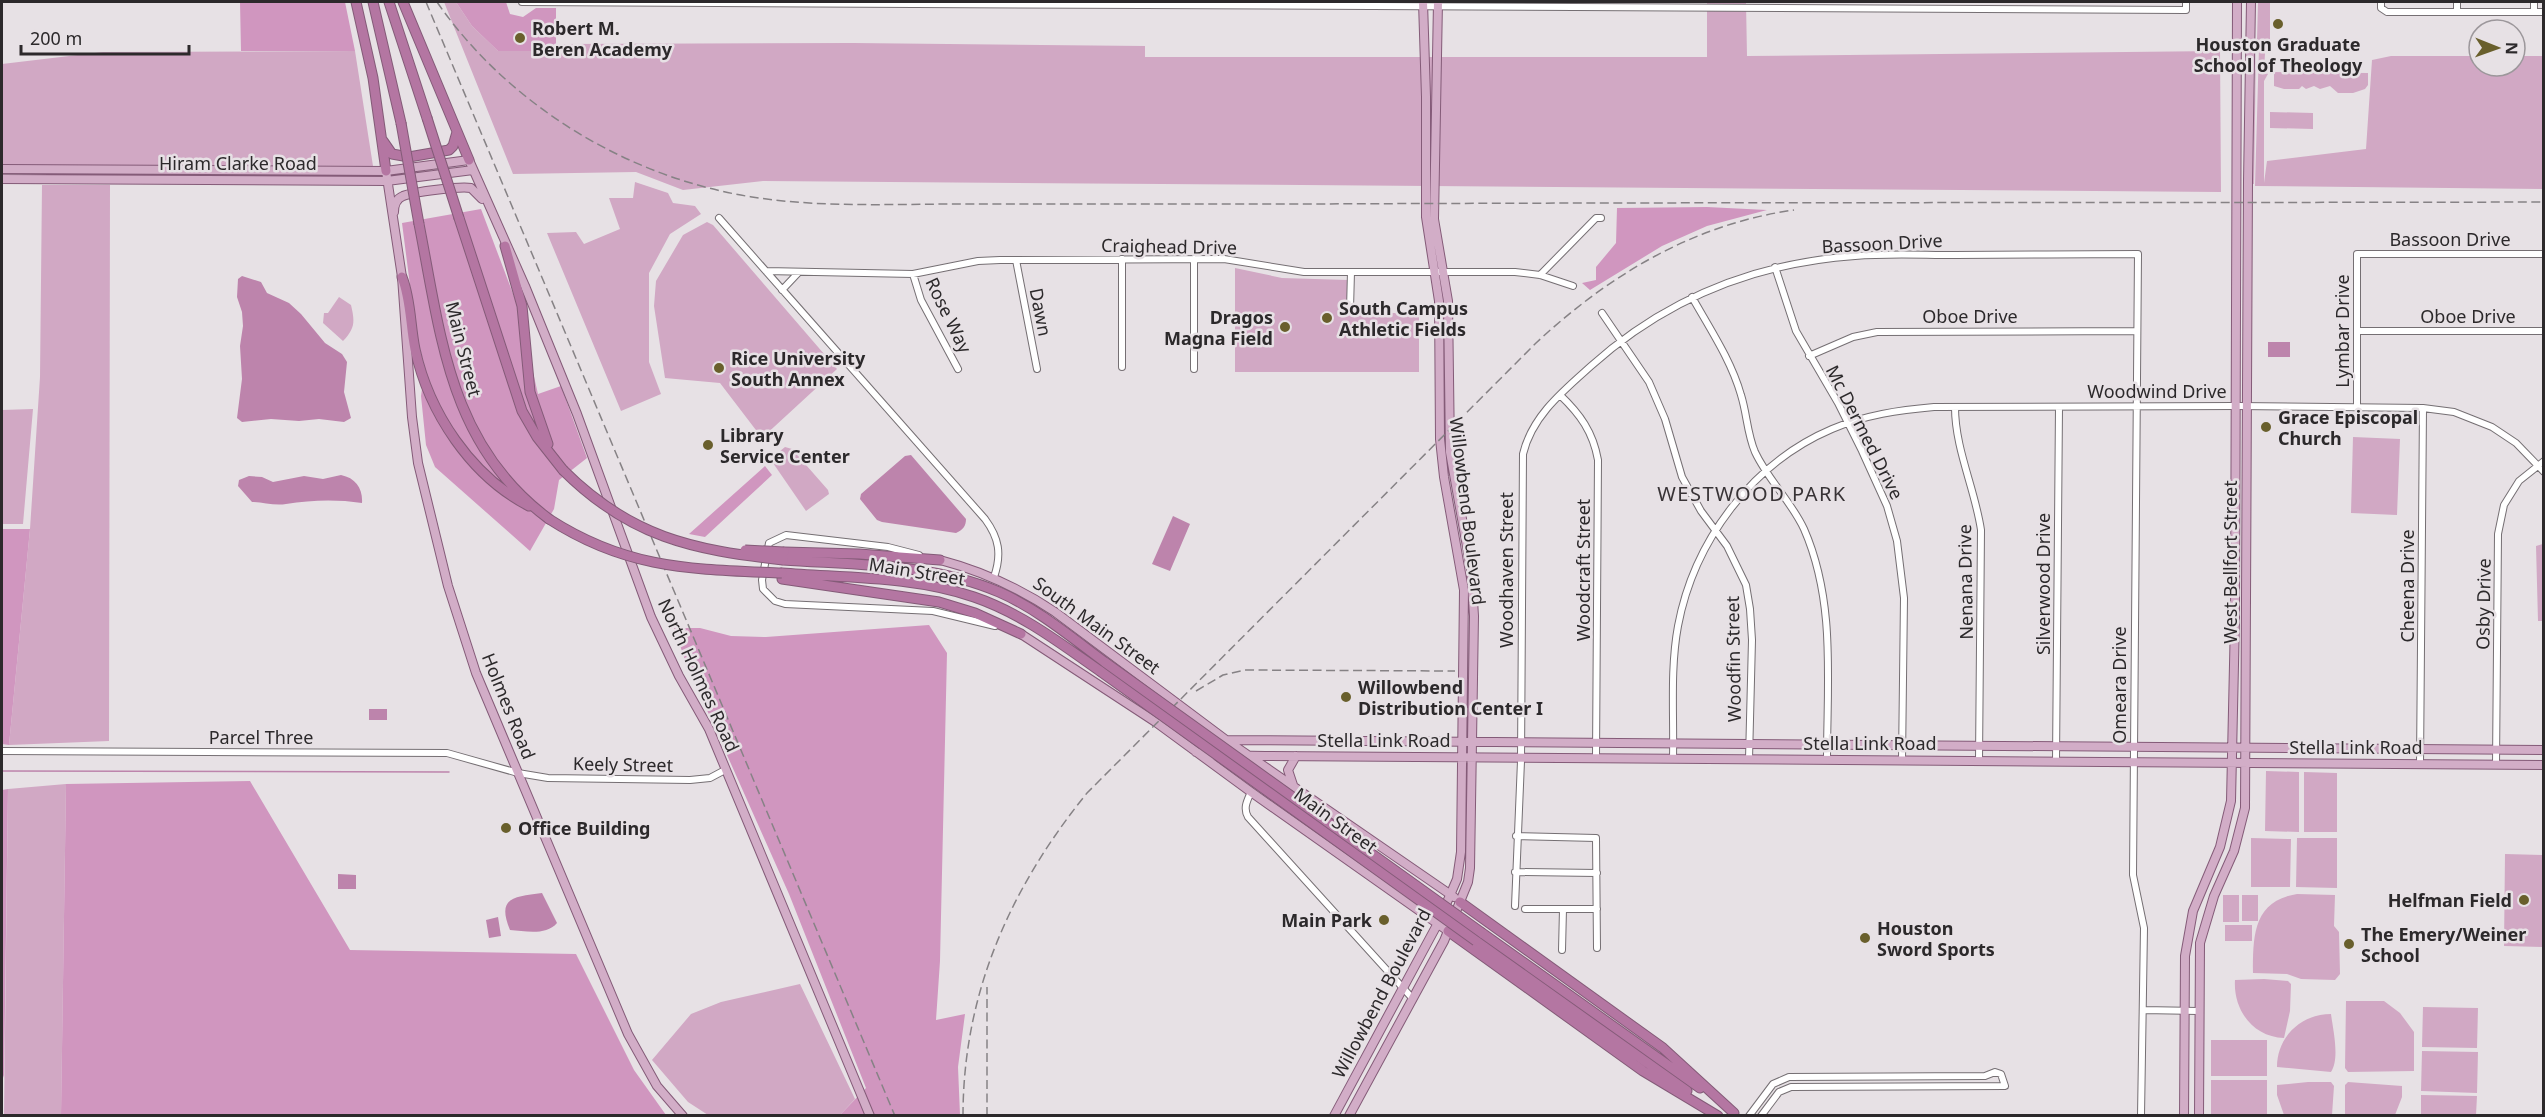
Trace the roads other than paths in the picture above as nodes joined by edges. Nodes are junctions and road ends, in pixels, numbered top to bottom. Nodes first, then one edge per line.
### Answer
1 (356, 2) edge
2 (373, 2) edge
3 (389, 2) edge
4 (403, 2) edge
5 (522, 2) edge
6 (596, 2) edge
7 (669, 2) edge
8 (742, 2) edge
9 (2186, 2) edge
10 (2237, 2) edge
11 (2251, 2) edge
12 (2457, 2) edge
13 (2534, 2) edge
14 (815, 3) edge
15 (889, 3) edge
16 (962, 3) edge
17 (1108, 3) edge
18 (2380, 3) edge
19 (1035, 4) edge
20 (1186, 4) edge
21 (1265, 4) edge
22 (1344, 4) edge
23 (1423, 4) edge
24 (1438, 4) edge
25 (1516, 4) edge
26 (1592, 5) edge
27 (1669, 5) edge
28 (1784, 5) edge
29 (1863, 5) edge
30 (1943, 5) edge
31 (2025, 5) edge
32 (2105, 5) edge
33 (2457, 12) junction
34 (2534, 12) junction
35 (2544, 12) edge
36 (2237, 43) junction
37 (2251, 44) junction
38 (1437, 49) junction
39 (1431, 96) junction
40 (457, 130) junction
41 (382, 139) junction
42 (469, 160) junction
43 (2, 169) edge
44 (37, 169) junction
45 (291, 170) junction
46 (473, 170) junction
47 (386, 171) junction
48 (115, 174) junction
49 (202, 174) junction
50 (2, 179) edge
51 (37, 179) junction
52 (291, 180) junction
53 (387, 181) junction
54 (488, 206) junction
55 (719, 218) dead end
56 (1601, 218) dead end
57 (394, 222) junction
58 (505, 246) junction
59 (2138, 254) joint
60 (2357, 254) joint
61 (2544, 254) edge
62 (1122, 259) junction
63 (1194, 259) junction
64 (1016, 260) junction
65 (1775, 267) junction
66 (766, 271) junction
67 (1439, 271) junction
68 (799, 272) junction
69 (1351, 272) junction
70 (913, 274) junction
71 (1540, 275) junction
72 (402, 277) junction
73 (1574, 286) dead end
74 (782, 290) junction
75 (1692, 297) junction
76 (1350, 309) dead end
77 (1602, 313) dead end
78 (2237, 328) junction
79 (2247, 328) junction
80 (2136, 331) junction
81 (2357, 331) junction
82 (2544, 331) edge
83 (1622, 339) junction
84 (1809, 356) junction
85 (1122, 367) dead end
86 (958, 369) dead end
87 (1037, 369) dead end
88 (1194, 369) dead end
89 (1560, 395) junction
90 (2242, 406) junction
91 (1955, 407) junction
92 (2059, 407) junction
93 (2136, 407) junction
94 (2357, 407) junction
95 (2423, 408) junction
96 (1848, 423) junction
97 (1446, 452) junction
98 (560, 466) junction
99 (2542, 466) edge
100 (1767, 471) junction
101 (2236, 484) junction
102 (2246, 484) junction
103 (539, 512) junction
104 (1715, 531) junction
105 (783, 556) junction
106 (2241, 557) junction
107 (940, 560) junction
108 (782, 576) junction
109 (994, 578) junction
110 (1465, 615) junction
111 (1474, 616) junction
112 (1021, 634) junction
113 (2235, 678) junction
114 (2247, 679) junction
115 (1198, 719) junction
116 (1226, 740) junction
117 (1340, 741) junction
118 (1463, 742) junction
119 (1474, 742) junction
120 (1521, 742) junction
121 (1183, 743) junction
122 (1597, 743) junction
123 (1673, 743) junction
124 (1750, 744) junction
125 (1827, 744) junction
126 (1903, 745) junction
127 (1979, 746) junction
128 (2056, 746) junction
129 (2134, 747) junction
130 (2233, 747) junction
131 (2246, 748) junction
132 (2420, 749) junction
133 (2496, 750) junction
134 (2544, 750) edge
135 (2, 751) edge
136 (1196, 752) junction
137 (1250, 756) junction
138 (1296, 756) junction
139 (1340, 756) junction
140 (1463, 757) junction
141 (1473, 757) junction
142 (1521, 757) junction
143 (1596, 758) junction
144 (1673, 758) junction
145 (1749, 759) junction
146 (1827, 759) junction
147 (1902, 760) junction
148 (1979, 760) junction
149 (2056, 761) junction
150 (2134, 762) junction
151 (2246, 762) junction
152 (2233, 763) junction
153 (2420, 764) junction
154 (2496, 764) junction
155 (2544, 765) edge
156 (725, 770) junction
157 (518, 772) junction
158 (1293, 785) junction
159 (1251, 792) junction
160 (1463, 836) junction
161 (1473, 836) junction
162 (1516, 836) junction
163 (2216, 856) junction
164 (2229, 862) junction
165 (1515, 872) junction
166 (1597, 873) junction
167 (1430, 880) junction
168 (1451, 895) junction
169 (1460, 902) junction
170 (1515, 906) dead end
171 (1414, 907) junction
172 (1525, 909) dead end
173 (1563, 909) junction
174 (1597, 909) junction
175 (1483, 918) junction
176 (1438, 923) junction
177 (1448, 931) junction
178 (1472, 943) junction
179 (1597, 948) dead end
180 (1562, 950) dead end
181 (1403, 990) junction
182 (1413, 999) junction
183 (2143, 1010) junction
184 (2185, 1011) junction
185 (2198, 1011) junction
186 (1364, 1061) junction
187 (1374, 1067) junction
188 (1971, 1076) junction
189 (1807, 1077) junction
190 (1894, 1077) junction
191 (1971, 1086) junction
192 (1807, 1087) junction
193 (1894, 1087) junction
194 (1736, 1114) edge
195 (683, 1116) edge
196 (870, 1116) edge
197 (1334, 1116) edge
198 (1349, 1116) edge
199 (1720, 1116) edge
200 (1749, 1116) edge
201 (1761, 1116) edge
202 (2141, 1116) edge
203 (2184, 1116) edge
204 (2199, 1116) edge

1 - 41 highway
2 - 103 highway, Main Street, bridge
3 - 98 highway, Main Street, bridge
4 - 40 highway
5 - 6 street
6 - 7 street
7 - 8 street
8 - 14 street
9 - 32 street
10 - 36 main road, West Bellfort Street
11 - 37 main road, West Bellfort Street
12 - 33 street
13 - 34 street
14 - 15 street
15 - 16 street
16 - 19 street
17 - 19 street
17 - 20 street
18 - 33 street
20 - 21 street
21 - 22 street
22 - 23 street
23 - 24 street
23 - 38 main road
23 - 39 main road, Willowbend Boulevard
24 - 25 street
24 - 38 main road, Willowbend Boulevard
25 - 26 street
26 - 27 street
27 - 28 street
28 - 29 street
29 - 30 street
30 - 31 street
31 - 32 street
33 - 34 street
34 - 35 street
36 - 37 main road
36 - 78 main road, West Bellfort Street
37 - 79 main road, West Bellfort Street
38 - 39 main road, Willowbend Boulevard
39 - 67 main road, Willowbend Boulevard
40 - 41 highway
40 - 42 highway
41 - 47 highway
42 - 46 main road
42 - 47 main road, Hiram Clarke Road
43 - 44 main road, Hiram Clarke Road
44 - 48 main road, Hiram Clarke Road
44 - 51 main road
45 - 47 main road, Hiram Clarke Road
45 - 49 main road, Hiram Clarke Road
45 - 52 main road
46 - 53 main road, Hiram Clarke Road
46 - 54 main road
47 - 53 main road
48 - 49 main road, Hiram Clarke Road
48 - 51 main road, Hiram Clarke Road
49 - 52 main road, Hiram Clarke Road
50 - 51 main road, Hiram Clarke Road
52 - 53 main road, Hiram Clarke Road
53 - 57 main road
54 - 57 main road
54 - 58 main road
55 - 66 street
56 - 71 street
57 - 72 main road
58 - 98 highway
58 - 156 main road, North Holmes Road
59 - 65 street, Bassoon Drive
59 - 80 street, Omeara Drive
60 - 61 street, Bassoon Drive
60 - 81 street, Lymbar Drive
62 - 63 street, Craighead Drive
62 - 64 street, Craighead Drive
62 - 85 street
63 - 69 street, Craighead Drive
63 - 88 street
64 - 70 street, Craighead Drive
64 - 87 street, Dawn
65 - 75 street, Bassoon Drive
65 - 84 street, Mc Dermed Drive
66 - 68 street, Craighead Drive
66 - 74 street
67 - 69 street, Craighead Drive
67 - 71 street, Craighead Drive
67 - 97 main road, Willowbend Boulevard
68 - 70 street, Craighead Drive
68 - 74 street
69 - 76 street
70 - 86 street, Rose Way
71 - 73 street, Craighead Drive
72 - 103 highway
72 - 157 main road, Holmes Road
74 - 109 street
75 - 83 street, Bassoon Drive
75 - 100 street
77 - 83 street
78 - 79 main road
78 - 90 main road, West Bellfort Street
79 - 90 main road, West Bellfort Street
80 - 84 street, Oboe Drive
80 - 93 street, Omeara Drive
81 - 82 street, Oboe Drive
81 - 94 street, Lymbar Drive
83 - 89 street, Bassoon Drive
83 - 104 street, Woodfin Street
84 - 96 street, Mc Dermed Drive
89 - 120 street, Woodhaven Street
89 - 122 street, Woodcraft Street
90 - 93 street, Woodwind Drive
90 - 94 street, Woodwind Drive
90 - 101 main road, West Bellfort Street
90 - 102 main road, West Bellfort Street
91 - 92 street, Woodwind Drive
91 - 96 street, Woodwind Drive
91 - 127 street, Nenana Drive
92 - 93 street, Woodwind Drive
92 - 128 street, Silverwood Drive
93 - 129 street, Omeara Drive
94 - 95 street, Woodwind Drive
95 - 99 street, Woodwind Drive
95 - 132 street, Cheena Drive
96 - 100 street, Woodwind Drive
96 - 126 street, Mc Dermed Drive
97 - 110 main road, Willowbend Boulevard
97 - 111 main road, Willowbend Boulevard
98 - 105 highway, Main Street, bridge
99 - 133 street, Osby Drive
100 - 104 street, Woodwind Drive
100 - 125 street
101 - 102 main road
101 - 106 main road, West Bellfort Street
102 - 106 main road, West Bellfort Street
103 - 108 highway, Main Street, bridge
104 - 123 street, Woodwind Drive
104 - 124 street, Woodfin Street
105 - 107 highway
105 - 194 highway, Main Street, bridge
106 - 113 main road, West Bellfort Street
106 - 114 main road, West Bellfort Street
107 - 109 main road, South Main Street
107 - 112 street, South Main Street
108 - 112 highway
108 - 178 highway, Main Street, bridge
109 - 115 main road, South Main Street
110 - 111 main road
110 - 118 main road, Willowbend Boulevard
111 - 119 main road, Willowbend Boulevard
112 - 121 main road, South Main Street
113 - 114 main road
113 - 130 main road, West Bellfort Street
114 - 131 main road, West Bellfort Street
115 - 116 main road, South Main Street
115 - 121 main road
116 - 117 main road, Stella Link Road
116 - 137 main road, South Main Street
117 - 118 main road, Stella Link Road
117 - 139 main road
118 - 119 main road, Stella Link Road
118 - 140 main road, Willowbend Boulevard
119 - 120 main road, Stella Link Road
119 - 141 main road, Willowbend Boulevard
120 - 122 main road, Stella Link Road
120 - 142 street, Woodhaven Street
121 - 136 main road, South Main Street
122 - 123 main road, Stella Link Road
122 - 143 street, Woodcraft Street
123 - 124 main road, Stella Link Road
123 - 144 street, Woodwind Drive
124 - 125 main road, Stella Link Road
124 - 145 street, Woodfin Street
125 - 126 main road, Stella Link Road
125 - 146 street
126 - 127 main road, Stella Link Road
126 - 147 street, Mc Dermed Drive
127 - 128 main road, Stella Link Road
127 - 148 street, Nenana Drive
128 - 129 main road, Stella Link Road
128 - 149 street, Silverwood Drive
129 - 130 main road, Stella Link Road
129 - 150 street, Omeara Drive
130 - 131 main road, Stella Link Road
130 - 152 main road, West Bellfort Street
131 - 132 main road, Stella Link Road
131 - 151 main road, West Bellfort Street
132 - 133 main road, Stella Link Road
132 - 153 street, Cheena Drive
133 - 134 main road, Stella Link Road
133 - 154 street, Osby Drive
135 - 157 street, Parcel Three
136 - 137 main road, Stella Link Road
136 - 159 main road, South Main Street
137 - 138 main road, Stella Link Road
137 - 158 main road, South Main Street
138 - 139 main road, Stella Link Road
138 - 158 main road
139 - 140 main road, Stella Link Road
140 - 141 main road, Stella Link Road
140 - 160 main road, Willowbend Boulevard
141 - 142 main road, Stella Link Road
141 - 161 main road, Willowbend Boulevard
142 - 143 main road, Stella Link Road
142 - 162 street, Woodhaven Street
143 - 144 main road, Stella Link Road
144 - 145 main road, Stella Link Road
145 - 146 main road, Stella Link Road
146 - 147 main road, Stella Link Road
147 - 148 main road, Stella Link Road
148 - 149 main road, Stella Link Road
149 - 150 main road, Stella Link Road
150 - 152 main road, Stella Link Road
150 - 183 street, Omeara Drive
151 - 152 main road, Stella Link Road
151 - 153 main road, Stella Link Road
151 - 164 main road, West Bellfort Street
152 - 163 main road, West Bellfort Street
153 - 154 main road, Stella Link Road
154 - 155 main road, Stella Link Road
156 - 157 street, Keely Street
156 - 196 main road, North Holmes Road
157 - 195 main road, Holmes Road
158 - 167 main road, South Main Street
159 - 171 main road, South Main Street
159 - 181 street
160 - 161 main road
160 - 168 main road, Willowbend Boulevard
161 - 169 main road, Willowbend Boulevard
162 - 165 street, Woodhaven Street
162 - 166 street
163 - 164 main road
163 - 184 main road, West Bellfort Street
164 - 185 main road, West Bellfort Street
165 - 166 street
165 - 170 street, Woodhaven Street
166 - 174 street
167 - 168 main road, South Main Street
167 - 171 main road
168 - 169 main road, South Main Street
168 - 176 main road, Willowbend Boulevard
169 - 175 highway
169 - 177 main road, Willowbend Boulevard
171 - 176 main road, South Main Street
172 - 173 street
173 - 174 street
173 - 180 street
174 - 179 street
175 - 178 highway
175 - 194 highway
176 - 177 main road, South Main Street
176 - 181 main road, Willowbend Boulevard
177 - 178 highway
177 - 182 main road, Willowbend Boulevard
178 - 199 highway, Main Street
181 - 182 street
181 - 186 main road, Willowbend Boulevard
182 - 187 main road, Willowbend Boulevard
183 - 184 street
183 - 202 street, Omeara Drive
184 - 185 street
184 - 203 main road, West Bellfort Street
185 - 204 main road, West Bellfort Street
186 - 187 main road
186 - 197 main road, Willowbend Boulevard
187 - 198 main road, Willowbend Boulevard
188 - 190 street
188 - 191 street
188 - 191 street
189 - 190 street
189 - 192 street
189 - 200 street
190 - 193 street
191 - 193 street
192 - 193 street
192 - 201 street

